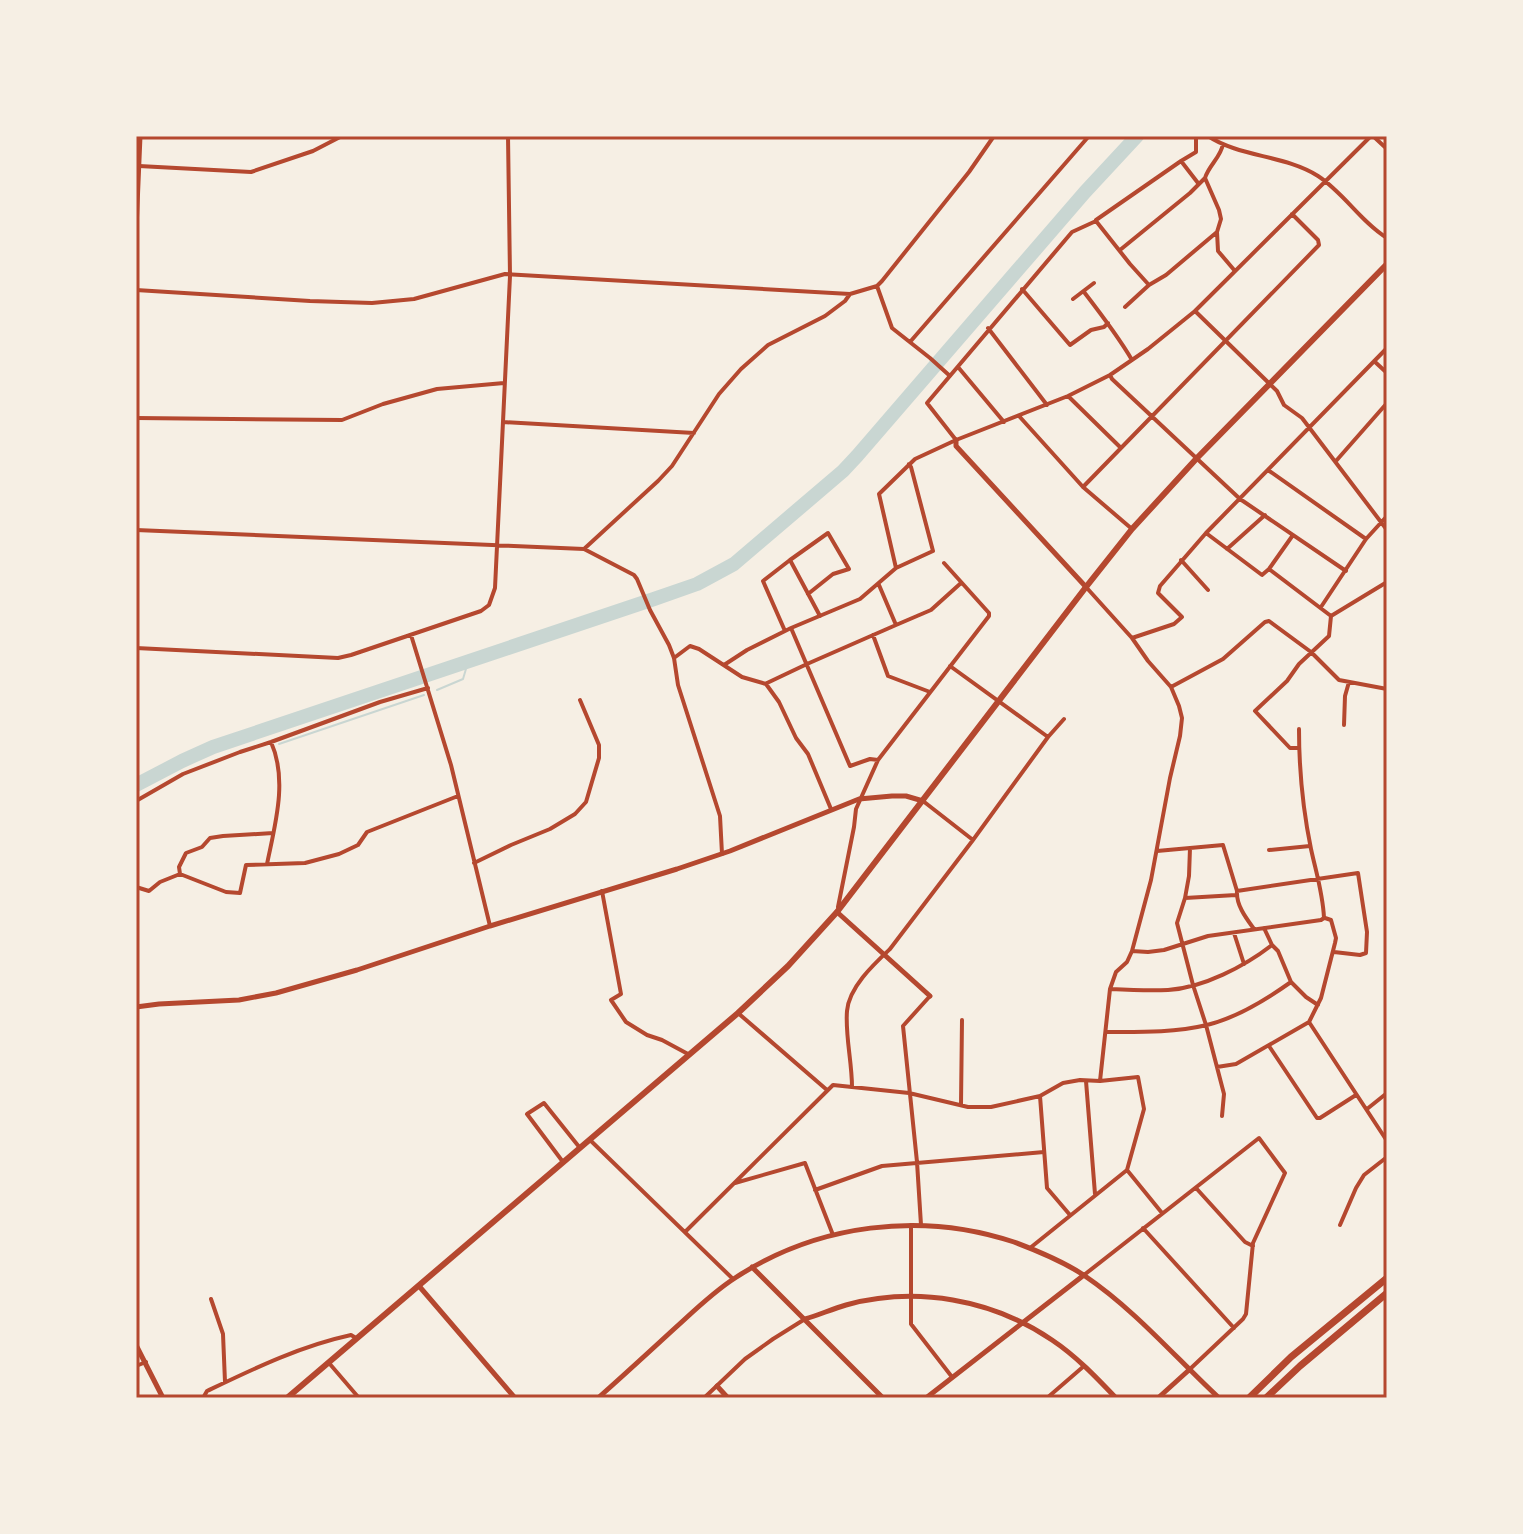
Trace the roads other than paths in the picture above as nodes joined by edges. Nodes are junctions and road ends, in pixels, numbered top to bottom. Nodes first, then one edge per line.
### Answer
1 (140, 136) edge
2 (342, 136) edge
3 (508, 136) edge
4 (994, 136) edge
5 (1089, 136) edge
6 (1205, 136) edge
7 (1372, 136) edge
8 (1223, 144) junction
9 (1387, 149) edge
10 (1181, 161) junction
11 (139, 166) junction
12 (1205, 178) junction
13 (1325, 182) junction
14 (1198, 183) junction
15 (1292, 214) junction
16 (1094, 222) junction
17 (136, 229) edge
18 (1217, 232) junction
19 (1387, 238) edge
20 (1120, 250) junction
21 (1387, 264) edge
22 (1235, 271) junction
23 (510, 276) junction
24 (1094, 283) dead end
25 (1149, 285) junction
26 (877, 286) junction
27 (1022, 289) junction
28 (136, 290) edge
29 (1084, 292) junction
30 (850, 294) junction
31 (1073, 299) dead end
32 (1125, 307) dead end
33 (1195, 311) junction
34 (1108, 323) junction
35 (988, 328) junction
36 (1226, 341) junction
37 (910, 342) junction
38 (1387, 348) edge
39 (1132, 360) junction
40 (1374, 361) junction
41 (958, 367) junction
42 (1387, 373) edge
43 (1110, 375) junction
44 (950, 376) junction
45 (504, 383) junction
46 (1270, 384) junction
47 (1068, 396) junction
48 (1387, 403) edge
49 (1047, 405) junction
50 (1019, 416) junction
51 (1152, 416) junction
52 (136, 418) edge
53 (503, 422) junction
54 (1004, 422) junction
55 (1309, 427) junction
56 (694, 433) junction
57 (956, 440) junction
58 (1121, 448) junction
59 (1197, 458) junction
60 (1336, 461) junction
61 (909, 464) junction
62 (1268, 470) junction
63 (1083, 487) junction
64 (1240, 499) junction
65 (1265, 515) junction
66 (1387, 516) edge
67 (1380, 521) junction
68 (1132, 529) junction
69 (136, 530) edge
70 (1387, 530) edge
71 (1206, 533) junction
72 (1293, 535) junction
73 (1366, 539) junction
74 (498, 544) junction
75 (584, 549) junction
76 (1227, 549) junction
77 (790, 560) junction
78 (1181, 560) junction
79 (944, 563) dead end
80 (896, 568) junction
81 (1269, 569) junction
82 (1346, 571) junction
83 (1387, 582) edge
84 (961, 583) junction
85 (879, 584) junction
86 (1086, 587) junction
87 (1208, 590) dead end
88 (808, 594) junction
89 (1321, 607) junction
90 (820, 616) junction
91 (1331, 616) junction
92 (896, 625) junction
93 (791, 628) junction
94 (785, 631) junction
95 (411, 635) junction
96 (873, 635) junction
97 (1132, 638) junction
98 (136, 648) edge
99 (1311, 652) junction
100 (674, 658) junction
101 (807, 664) junction
102 (724, 665) junction
103 (950, 666) junction
104 (1349, 682) junction
105 (766, 684) junction
106 (428, 686) junction
107 (1171, 687) junction
108 (1387, 689) edge
109 (930, 692) junction
110 (580, 700) dead end
111 (998, 702) junction
112 (1064, 719) dead end
113 (1344, 725) dead end
114 (1299, 729) dead end
115 (1048, 737) junction
116 (271, 742) junction
117 (1299, 748) junction
118 (878, 760) junction
119 (458, 796) junction
120 (859, 799) junction
121 (136, 801) edge
122 (923, 801) junction
123 (831, 809) junction
124 (273, 833) junction
125 (973, 840) junction
126 (1310, 846) junction
127 (1190, 848) junction
128 (1269, 850) dead end
129 (1157, 851) junction
130 (722, 854) junction
131 (474, 863) junction
132 (267, 864) junction
133 (180, 874) junction
134 (1318, 879) junction
135 (136, 887) edge
136 (602, 891) junction
137 (1237, 893) junction
138 (1185, 898) junction
139 (837, 912) junction
140 (1324, 918) junction
141 (490, 926) junction
142 (1264, 928) junction
143 (1254, 929) junction
144 (1234, 933) junction
145 (1181, 945) junction
146 (1272, 945) junction
147 (1132, 951) junction
148 (1334, 952) junction
149 (885, 954) junction
150 (1244, 964) junction
151 (1291, 982) junction
152 (1193, 985) junction
153 (1110, 989) junction
154 (930, 996) joint
155 (1318, 1005) junction
156 (136, 1007) edge
157 (738, 1013) junction
158 (962, 1020) dead end
159 (1309, 1022) junction
160 (1206, 1025) junction
161 (1106, 1032) junction
162 (1269, 1046) junction
163 (689, 1055) junction
164 (1217, 1067) junction
165 (1086, 1081) junction
166 (1100, 1081) junction
167 (852, 1088) junction
168 (827, 1090) junction
169 (909, 1093) junction
170 (1387, 1093) edge
171 (1356, 1095) junction
172 (1040, 1096) junction
173 (961, 1104) junction
174 (1366, 1109) junction
175 (1222, 1116) dead end
176 (590, 1140) junction
177 (1387, 1141) edge
178 (580, 1148) junction
179 (1044, 1152) junction
180 (1387, 1157) edge
181 (563, 1162) junction
182 (917, 1162) junction
183 (1127, 1170) junction
184 (734, 1183) junction
185 (1196, 1187) junction
186 (815, 1190) junction
187 (1095, 1195) junction
188 (1162, 1213) junction
189 (1070, 1215) junction
190 (911, 1225) junction
191 (921, 1225) junction
192 (1340, 1225) dead end
193 (1143, 1228) junction
194 (685, 1232) junction
195 (833, 1235) junction
196 (1253, 1246) junction
197 (1030, 1248) junction
198 (752, 1267) junction
199 (1084, 1275) junction
200 (1387, 1278) edge
201 (733, 1279) junction
202 (419, 1286) junction
203 (1387, 1293) edge
204 (911, 1296) junction
205 (211, 1299) dead end
206 (805, 1319) junction
207 (1023, 1323) junction
208 (1234, 1328) junction
209 (356, 1338) junction
210 (136, 1345) edge
211 (146, 1362) junction
212 (328, 1362) junction
213 (136, 1366) edge
214 (1084, 1366) junction
215 (1189, 1370) junction
216 (952, 1377) junction
217 (225, 1382) junction
218 (717, 1386) junction
219 (163, 1398) edge
220 (203, 1398) edge
221 (287, 1398) edge
222 (359, 1398) edge
223 (515, 1398) edge
224 (598, 1398) edge
225 (704, 1398) edge
226 (728, 1398) edge
227 (883, 1398) edge
228 (926, 1398) edge
229 (1047, 1398) edge
230 (1116, 1398) edge
231 (1158, 1398) edge
232 (1219, 1398) edge
233 (1249, 1398) edge
234 (1266, 1398) edge

1 - 11 street
2 - 11 street
3 - 23 street
4 - 26 street
5 - 37 street
6 - 8 street
6 - 10 street
7 - 9 street
7 - 13 street
8 - 12 street
8 - 13 street
10 - 14 street
10 - 16 street
11 - 17 street
12 - 14 street
12 - 18 street
13 - 15 street
13 - 19 street
14 - 20 street
15 - 22 street
15 - 36 street
16 - 20 street
16 - 27 street
18 - 22 street
18 - 25 street
20 - 25 street
21 - 46 main road
22 - 33 street
23 - 28 street
23 - 30 street
23 - 45 street
24 - 29 street
25 - 32 street
26 - 30 street
26 - 37 street
27 - 34 street
27 - 35 street
29 - 31 street
29 - 34 street
30 - 56 street
33 - 36 street
33 - 39 street
34 - 39 street
35 - 41 street
35 - 49 street
36 - 46 street
36 - 51 street
37 - 44 street
38 - 40 street
39 - 43 street
40 - 42 street
40 - 55 street
41 - 44 street
41 - 54 street
43 - 47 street
43 - 51 street
44 - 57 street
45 - 52 street
45 - 53 street
46 - 55 street
46 - 59 main road
47 - 49 street
47 - 58 street
48 - 60 street
49 - 50 street
50 - 54 street
50 - 63 street
51 - 58 street
51 - 59 street
53 - 56 street
53 - 74 street
54 - 57 street
55 - 60 street
55 - 62 street
56 - 75 street
57 - 61 street
57 - 86 street
58 - 63 street
59 - 64 street
59 - 68 main road
60 - 67 street
61 - 80 street
61 - 80 street
62 - 64 street
62 - 73 street
63 - 68 street
64 - 65 street
64 - 71 street
65 - 72 street
65 - 76 street
66 - 67 street
67 - 70 street
67 - 73 street
68 - 86 main road
69 - 74 street
71 - 76 street
71 - 78 street
72 - 81 street
72 - 82 street
73 - 82 street
74 - 75 street
74 - 95 street
75 - 100 street
76 - 81 street
77 - 88 street
77 - 88 street
77 - 94 street
78 - 87 street
78 - 97 street
79 - 84 street
80 - 85 street
81 - 89 street
82 - 89 street
83 - 91 street
84 - 92 street
84 - 103 street
85 - 90 street
85 - 92 street
86 - 97 street
86 - 111 main road
88 - 90 street
89 - 91 street
90 - 93 street
91 - 99 street
92 - 96 street
93 - 94 street
93 - 101 street
94 - 102 street
95 - 98 street
95 - 106 street
96 - 101 street
96 - 109 street
97 - 107 street
99 - 104 street
99 - 107 street
99 - 117 street
100 - 102 street
100 - 130 street
101 - 105 street
101 - 118 street
102 - 105 street
103 - 109 street
103 - 111 street
104 - 108 street
104 - 113 street
105 - 123 street
106 - 116 street
106 - 119 street
107 - 129 street
109 - 118 street
110 - 131 street
111 - 115 street
111 - 122 main road
112 - 115 street
114 - 117 street
115 - 125 street
116 - 121 street
116 - 124 street
117 - 126 street
118 - 120 street
119 - 131 street
119 - 132 street
120 - 122 street
120 - 123 street
120 - 139 street
122 - 125 street
122 - 139 main road
123 - 130 street
124 - 132 street
124 - 133 street
125 - 149 street
126 - 128 street
126 - 134 street
127 - 129 street
127 - 137 street
127 - 138 street
129 - 147 street
130 - 136 street
131 - 141 street
132 - 133 street
133 - 135 street
134 - 137 street
134 - 140 street
134 - 148 street
136 - 141 street
136 - 163 street
137 - 138 street
137 - 143 street
138 - 145 street
139 - 149 street
139 - 157 main road
140 - 142 street
140 - 148 street
141 - 156 street
142 - 143 street
142 - 146 street
143 - 144 street
144 - 145 street
144 - 150 street
145 - 147 street
145 - 152 street
146 - 150 street
146 - 151 street
147 - 153 street
148 - 155 street
149 - 154 street
149 - 167 street
150 - 152 street
151 - 155 street
151 - 160 street
152 - 153 street
152 - 160 street
153 - 161 street
154 - 169 street
155 - 159 street
157 - 163 main road
157 - 168 street
158 - 173 street
159 - 162 street
159 - 171 street
160 - 161 street
160 - 164 street
161 - 166 street
162 - 164 street
162 - 171 street
163 - 176 main road
164 - 175 street
165 - 166 street
165 - 172 street
165 - 187 street
166 - 183 street
167 - 168 street
167 - 169 street
168 - 184 street
169 - 173 street
169 - 182 street
170 - 174 street
171 - 174 street
172 - 173 street
172 - 179 street
174 - 177 street
176 - 178 main road
176 - 194 street
178 - 181 main road
178 - 181 street
179 - 182 street
179 - 189 street
180 - 192 street
181 - 202 main road
182 - 186 street
182 - 191 street
183 - 187 street
183 - 188 street
184 - 186 street
184 - 194 street
185 - 188 street
185 - 196 street
185 - 196 street
186 - 195 street
187 - 189 street
188 - 193 street
189 - 197 street
190 - 191 street
190 - 195 street
190 - 204 street
191 - 197 street
193 - 199 street
193 - 208 street
194 - 201 street
195 - 198 street
196 - 208 street
197 - 199 street
198 - 201 street
198 - 206 street
199 - 207 street
199 - 215 street
200 - 233 main road
201 - 224 street
202 - 209 main road
202 - 223 street
203 - 234 main road
204 - 206 street
204 - 207 street
204 - 216 street
205 - 217 street
206 - 218 street
206 - 227 street
207 - 214 street
207 - 216 street
208 - 215 street
209 - 212 main road
209 - 217 street
210 - 211 street
211 - 213 street
211 - 219 street
212 - 221 main road
212 - 222 street
214 - 229 street
214 - 230 street
215 - 231 street
215 - 232 street
216 - 228 street
217 - 220 street
218 - 225 street
218 - 226 street

